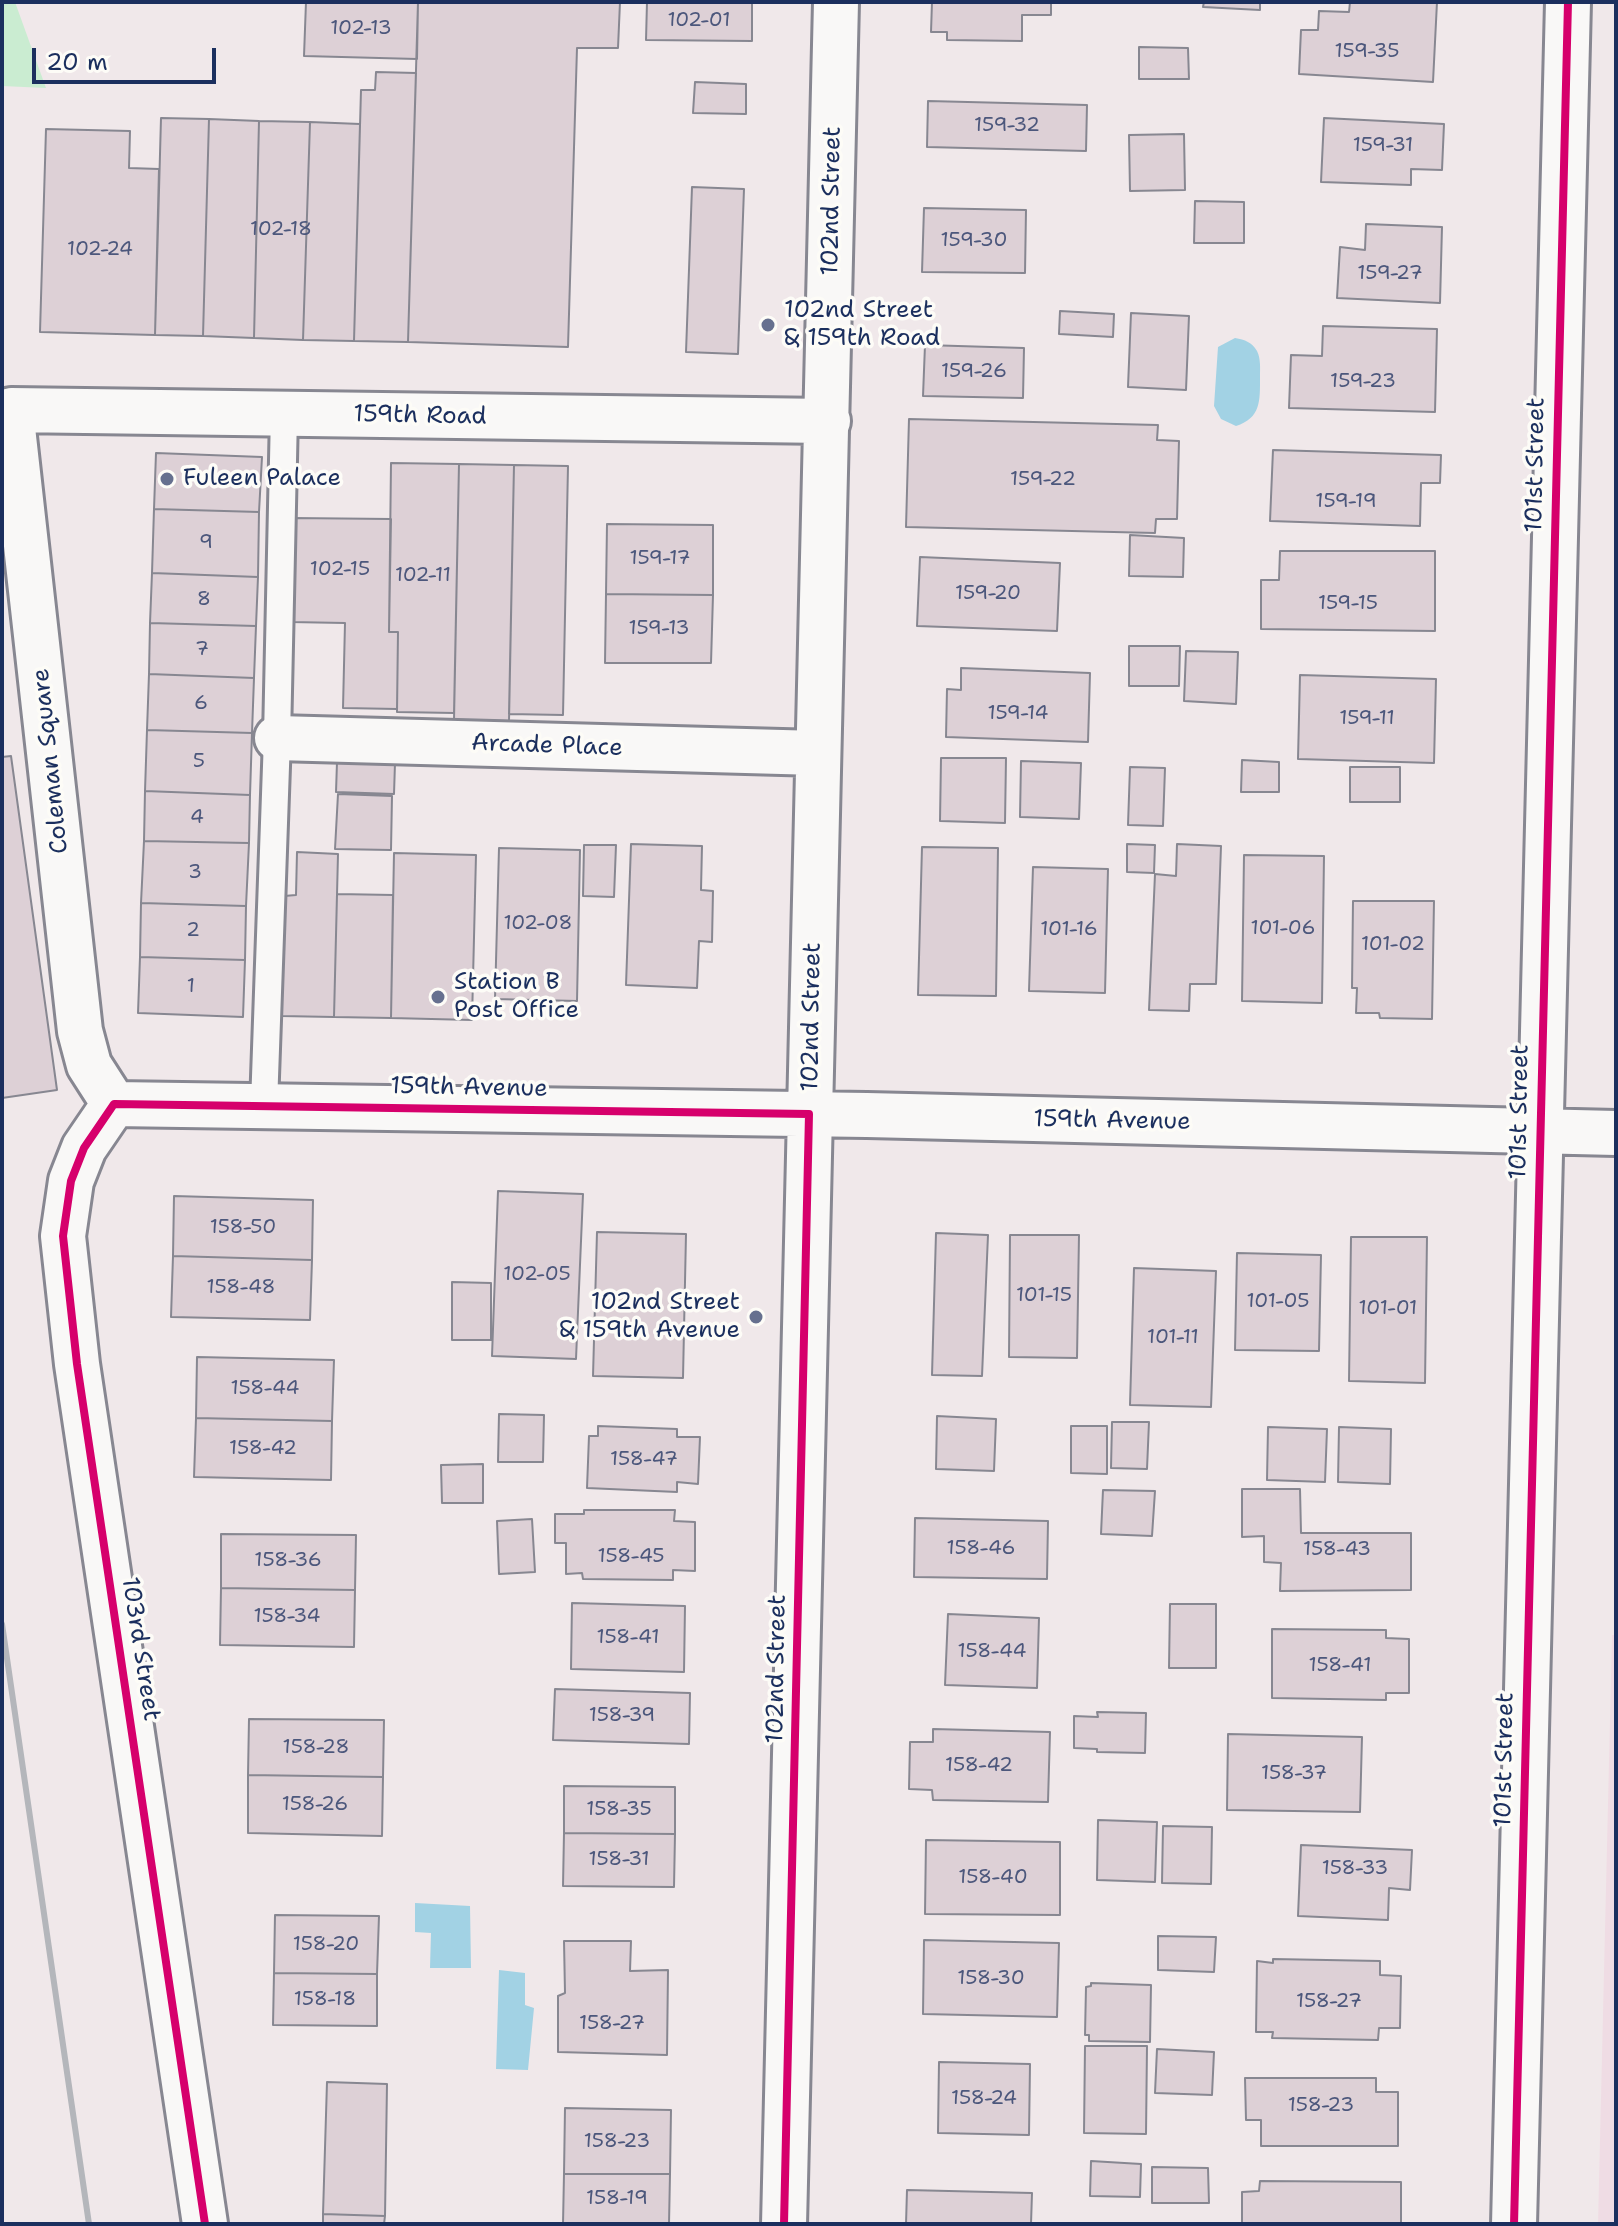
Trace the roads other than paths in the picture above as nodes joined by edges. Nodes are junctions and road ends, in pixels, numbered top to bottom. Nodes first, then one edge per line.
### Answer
1 (836, 2) edge
2 (1568, 2) edge
3 (11, 410) joint
4 (284, 414) junction
5 (828, 421) junction
6 (277, 738) junction
7 (818, 753) junction
8 (121, 1104) junction
9 (264, 1105) junction
10 (809, 1114) junction
11 (1539, 1131) junction
12 (1616, 1133) edge
13 (205, 2224) edge
14 (784, 2224) edge
15 (1514, 2224) edge

1 - 5 street, 102nd Street
2 - 11 street, 101st Street
3 - 4 street, 159th Road
3 - 8 street, Coleman Square
4 - 5 street, 159th Road
4 - 6 lane
5 - 7 street, 102nd Street
6 - 7 street, Arcade Place
6 - 9 lane
7 - 10 street, 102nd Street
8 - 9 street, 159th Avenue
8 - 13 street, 103rd Street
9 - 10 street, 159th Avenue
10 - 11 street, 159th Avenue
10 - 14 street, 102nd Street
11 - 12 street, 159th Avenue
11 - 15 street, 101st Street

